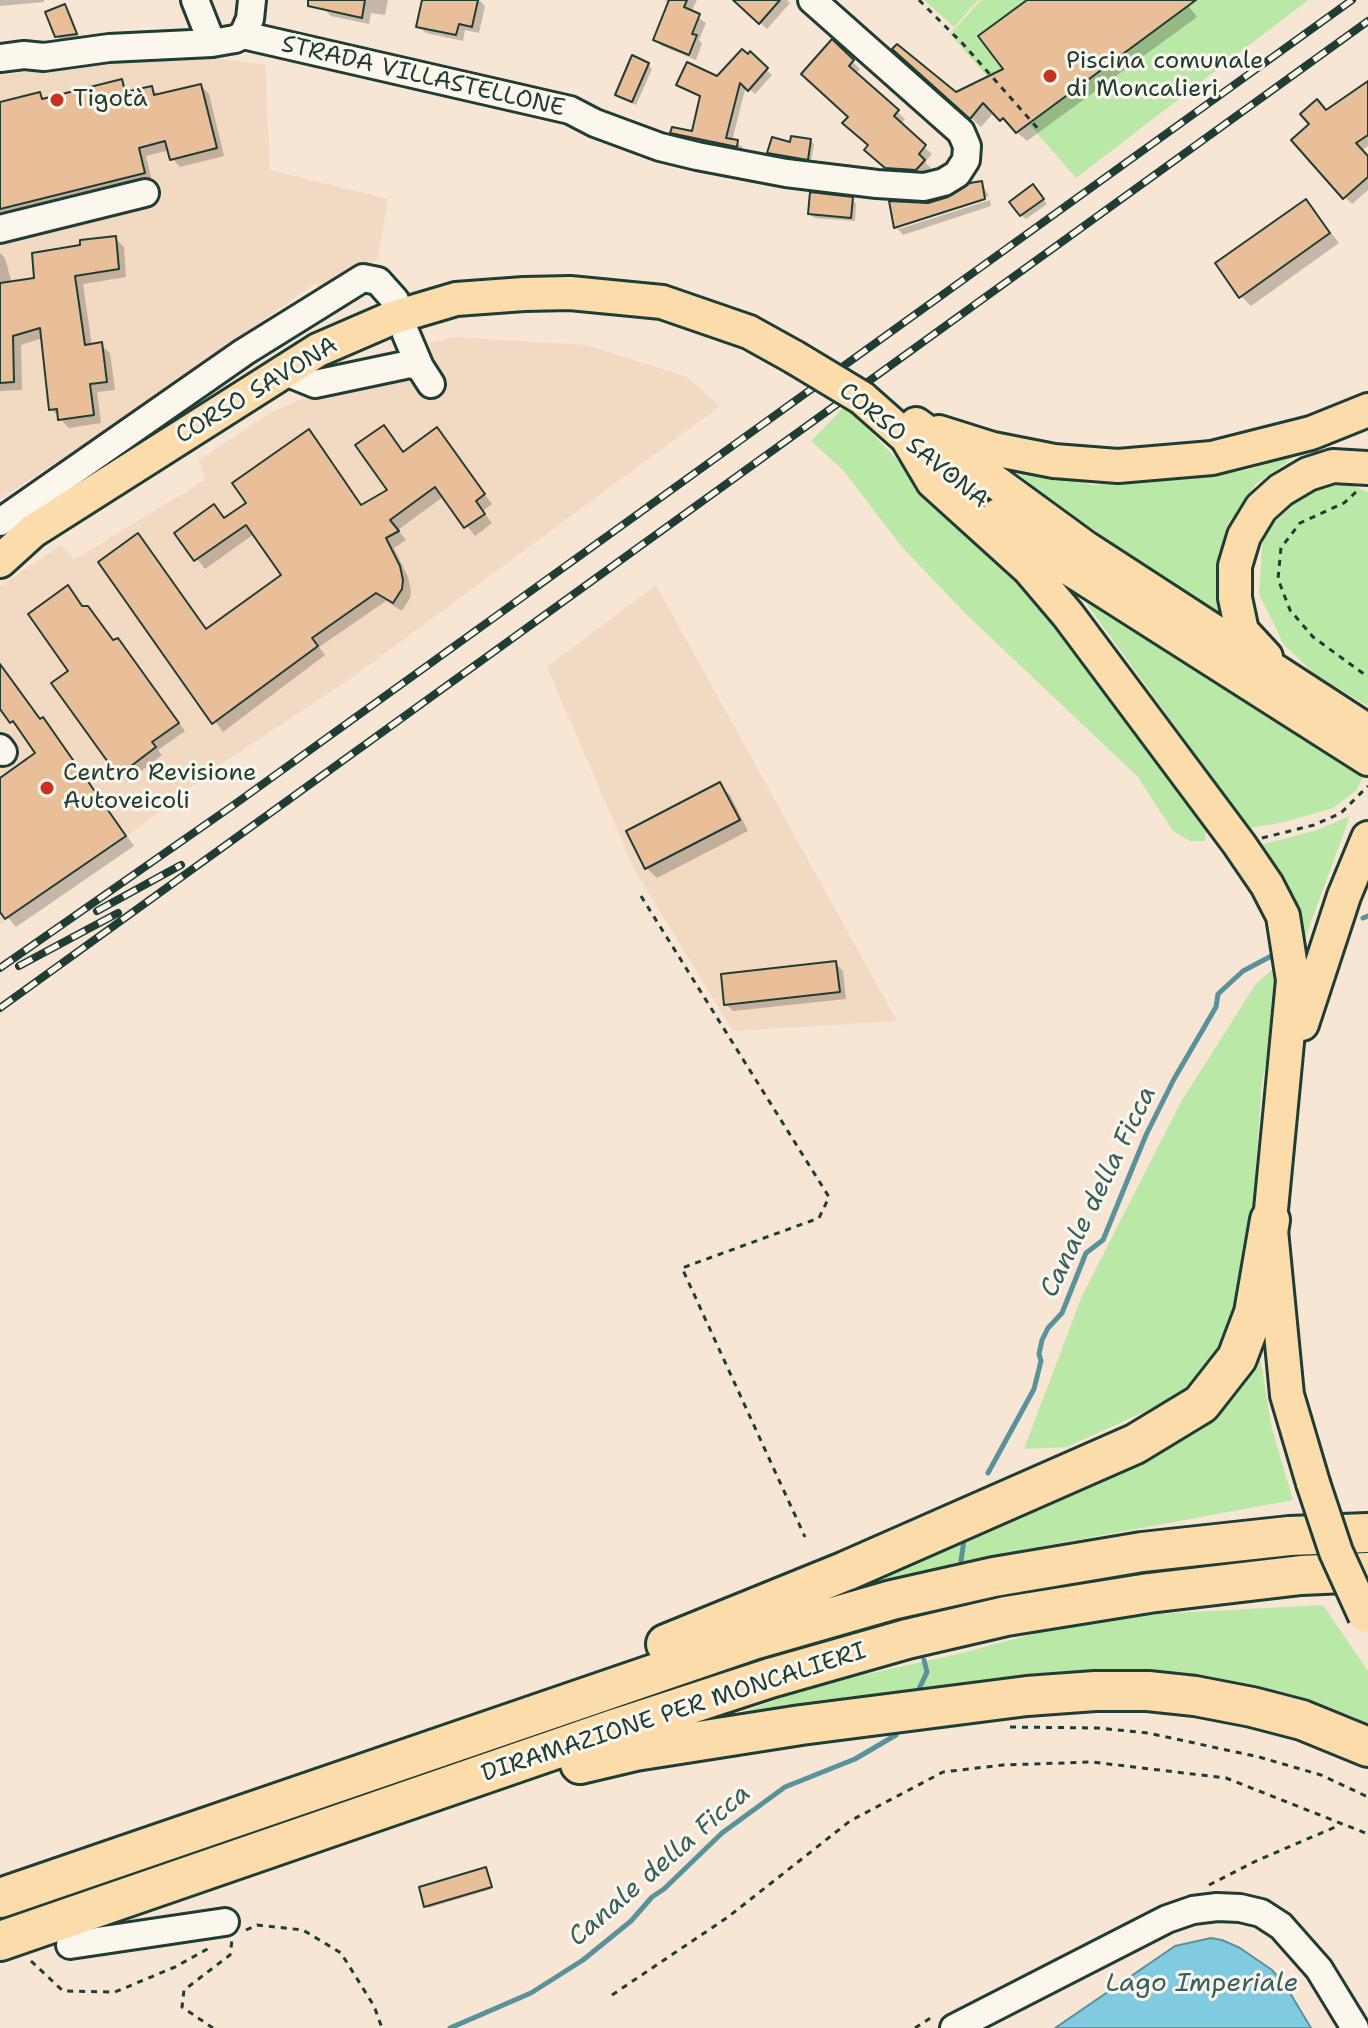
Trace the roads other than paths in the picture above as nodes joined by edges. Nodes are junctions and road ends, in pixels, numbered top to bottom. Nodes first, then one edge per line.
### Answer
1 (195, 0) edge
2 (252, 0) edge
3 (812, 0) edge
4 (243, 35) junction
5 (212, 43) junction
6 (44, 57) junction
7 (0, 58) edge
8 (0, 69) edge
9 (145, 193) dead end
10 (0, 229) edge
11 (395, 300) dead end
12 (406, 334) dead end
13 (283, 371) junction
14 (1368, 410) edge
15 (911, 431) junction
16 (1363, 480) edge
17 (45, 513) junction
18 (0, 522) edge
19 (0, 544) edge
20 (0, 561) edge
21 (1287, 680) junction
22 (1331, 722) junction
23 (1368, 731) edge
24 (1368, 759) edge
25 (1368, 838) edge
26 (1284, 1084) junction
27 (1270, 1220) junction
28 (1368, 1533) edge
29 (1368, 1572) edge
30 (1367, 1619) edge
31 (523, 1718) junction
32 (1368, 1747) edge
33 (382, 1809) junction
34 (0, 1898) edge
35 (235, 1926) road end
36 (70, 1945) dead end
37 (16, 1951) edge
38 (954, 2028) edge
39 (1355, 2028) edge

1 - 5 street
2 - 4 street
3 - 4 street, STRADA VILLASTELLONE
4 - 5 street
5 - 6 street
6 - 7 street
6 - 8 street
9 - 10 street
11 - 17 street
12 - 13 street
13 - 15 main road, CORSO SAVONA, bridge
13 - 17 main road, CORSO SAVONA
14 - 15 main road
15 - 21 main road, CORSO SAVONA
15 - 22 main road, CORSO SAVONA
15 - 26 main road
16 - 21 main road
17 - 18 street
17 - 19 main road, CORSO SAVONA
17 - 20 main road, CORSO SAVONA
21 - 22 main road, CORSO SAVONA
22 - 23 main road, CORSO SAVONA
22 - 24 main road, CORSO SAVONA
25 - 26 main road
26 - 27 main road
27 - 30 main road, bridge
27 - 31 highway
28 - 31 highway, DIRAMAZIONE PER MONCALIERI
29 - 33 highway, DIRAMAZIONE PER MONCALIERI
31 - 34 highway, DIRAMAZIONE PER MONCALIERI
32 - 33 highway
33 - 37 highway, DIRAMAZIONE PER MONCALIERI
35 - 36 street
38 - 39 street

